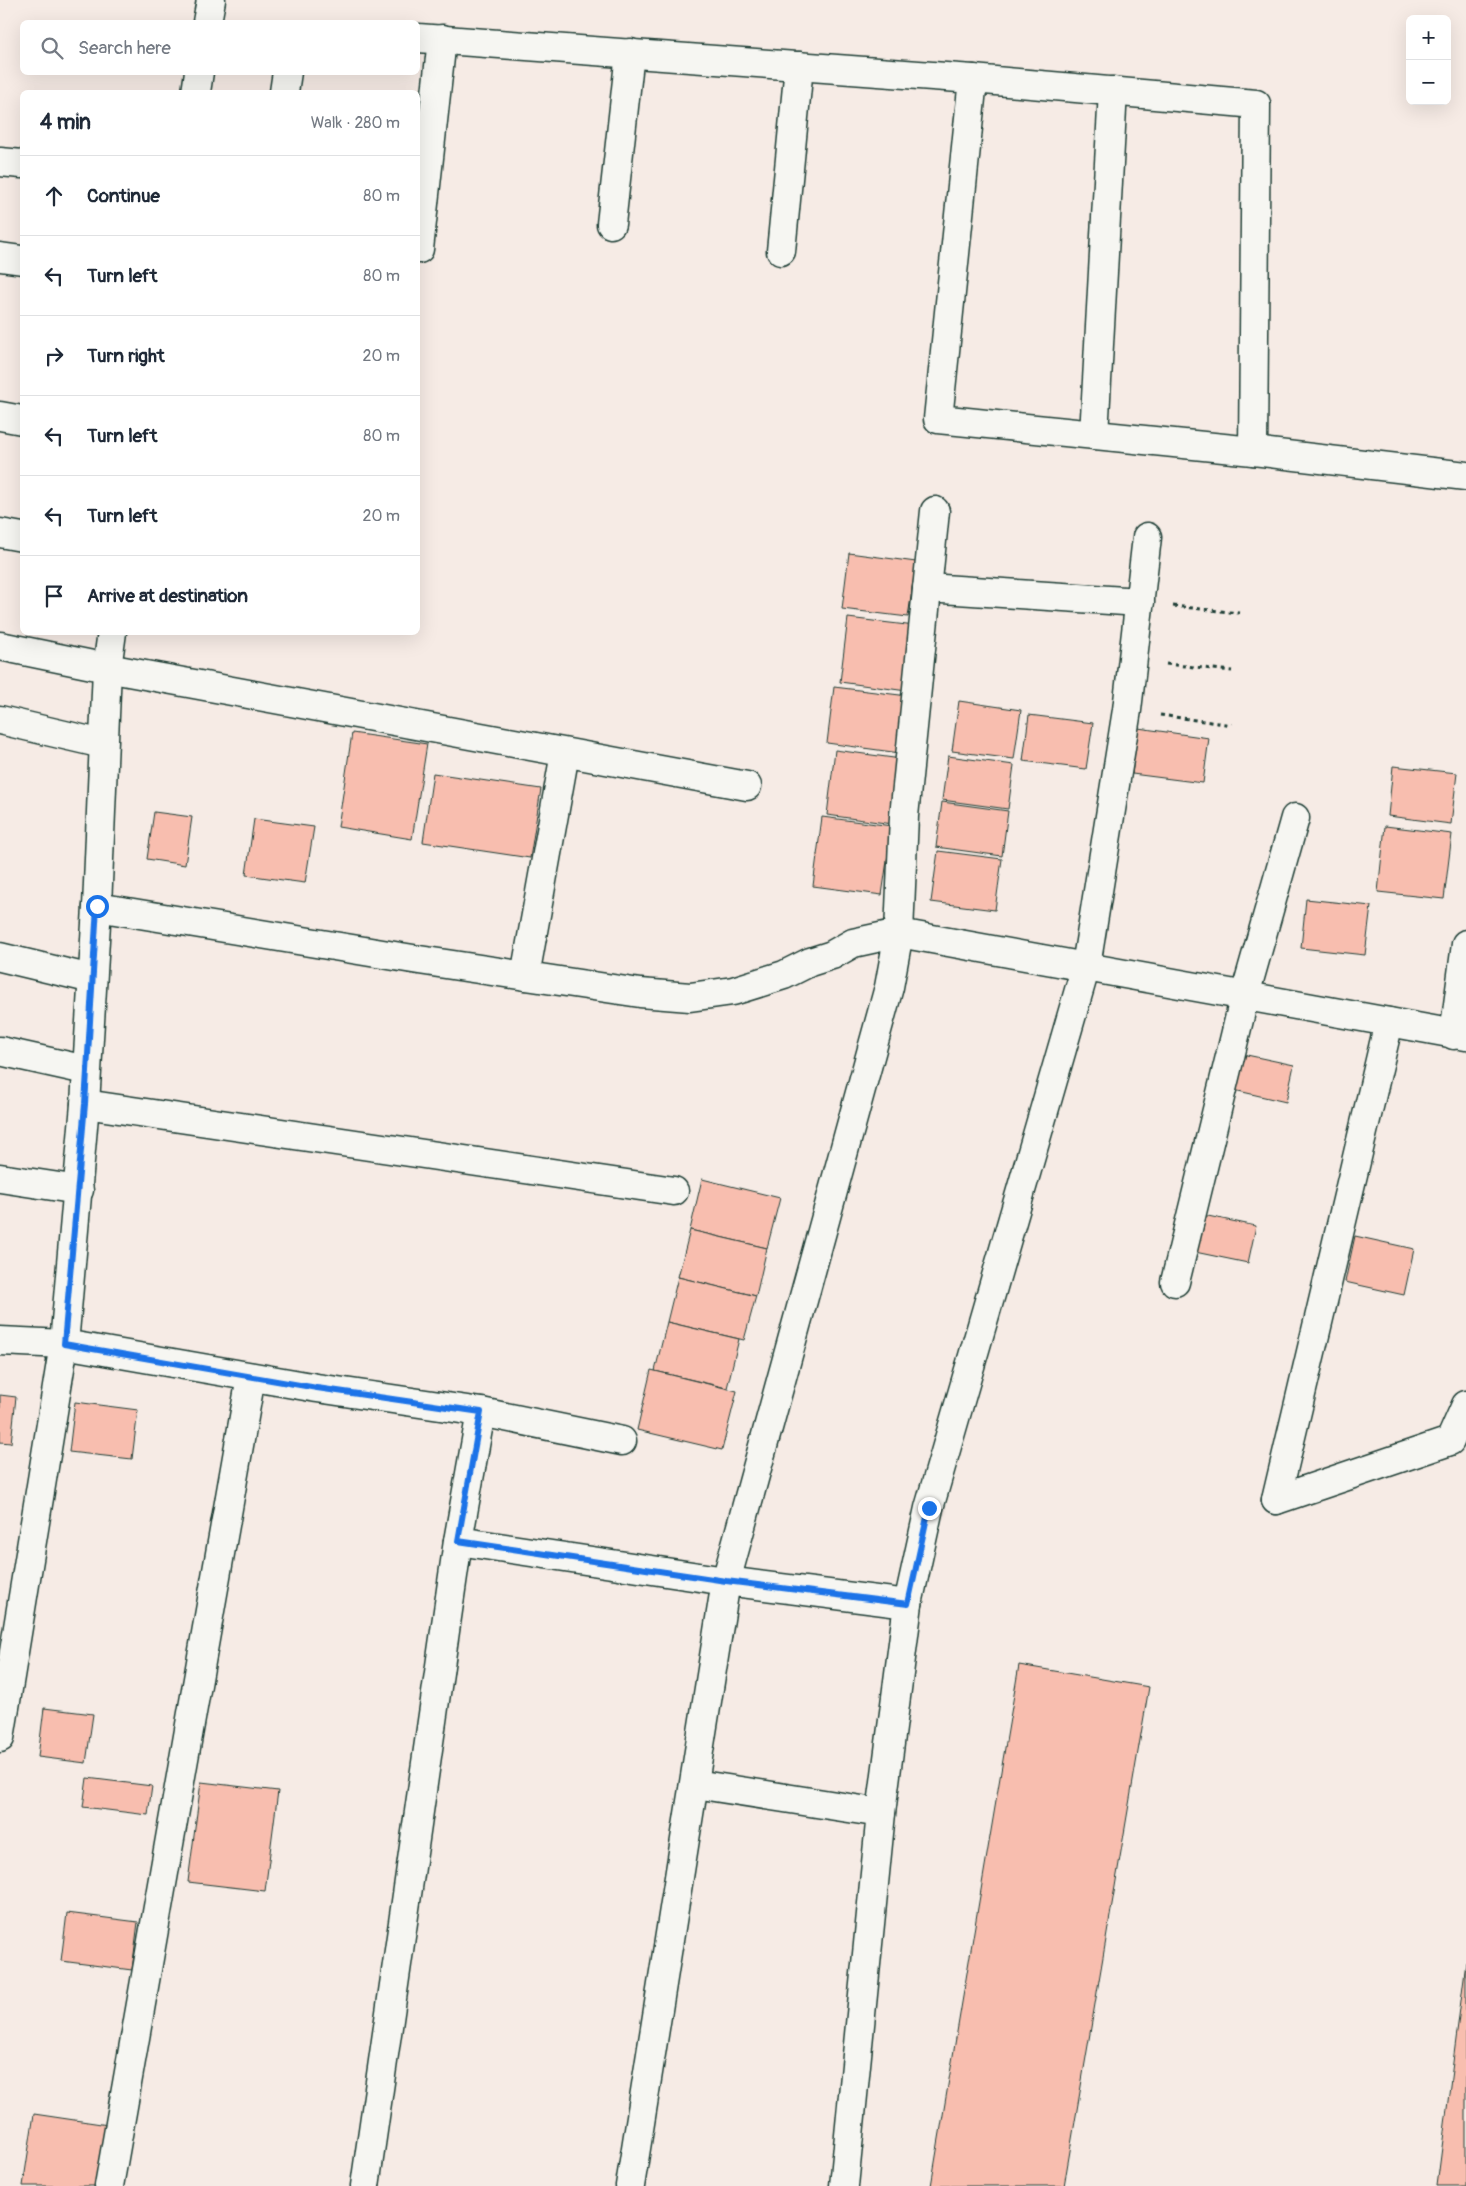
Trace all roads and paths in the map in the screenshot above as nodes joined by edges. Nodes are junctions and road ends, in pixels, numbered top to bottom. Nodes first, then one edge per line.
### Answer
1 (211, 0) edge
2 (208, 20) edge
3 (430, 38) edge
4 (630, 53) junction
5 (799, 66) junction
6 (199, 75) edge
7 (287, 75) edge
8 (973, 79) junction
9 (196, 90) edge
10 (284, 90) edge
11 (1113, 91) junction
12 (0, 162) edge
13 (20, 164) edge
14 (611, 224) dead end
15 (420, 230) edge
16 (781, 252) dead end
17 (0, 257) edge
18 (20, 260) edge
19 (0, 416) edge
20 (20, 420) edge
21 (1094, 435) junction
22 (1253, 451) junction
23 (1466, 476) edge
24 (935, 511) dead end
25 (0, 533) edge
26 (20, 537) edge
27 (1147, 537) dead end
28 (927, 588) junction
29 (1140, 602) junction
30 (1239, 613) dead end
31 (112, 635) edge
32 (0, 646) edge
33 (1133, 661) junction
34 (107, 668) junction
35 (1232, 671) dead end
36 (1127, 710) junction
37 (0, 720) edge
38 (1232, 725) dead end
39 (103, 744) junction
40 (565, 753) junction
41 (747, 786) dead end
42 (1295, 818) dead end
43 (97, 906) junction
44 (899, 934) junction
45 (1466, 944) edge
46 (0, 957) edge
47 (1086, 966) junction
48 (525, 976) junction
49 (92, 979) junction
50 (1245, 995) junction
51 (1389, 1022) junction
52 (1460, 1036) edge
53 (0, 1051) edge
54 (86, 1070) junction
55 (85, 1104) junction
56 (0, 1178) edge
57 (79, 1190) junction
58 (674, 1191) dead end
59 (1175, 1282) dead end
60 (0, 1341) edge
61 (64, 1344) junction
62 (251, 1376) junction
63 (1466, 1405) edge
64 (481, 1412) junction
65 (622, 1441) dead end
66 (458, 1541) junction
67 (726, 1581) junction
68 (908, 1604) junction
69 (0, 1738) edge
70 (695, 1784) junction
71 (881, 1813) junction
72 (109, 2186) edge
73 (365, 2186) edge
74 (630, 2186) edge
75 (844, 2186) edge

1 - 2 street
3 - 4 street
3 - 15 street
4 - 5 street
4 - 14 street
5 - 8 street
5 - 16 street
6 - 9 street
7 - 10 street
8 - 11 street
8 - 21 street
11 - 21 street
11 - 22 street
12 - 13 street
17 - 18 street
19 - 20 street
21 - 22 street
22 - 23 street
24 - 28 street
25 - 26 street
27 - 29 street
28 - 29 street
28 - 44 street
29 - 30 path
29 - 33 street
31 - 34 street
32 - 34 street
33 - 35 path
33 - 36 street
34 - 39 street
34 - 40 street
36 - 38 path
36 - 47 street
37 - 39 street
39 - 43 street
40 - 41 street
40 - 48 street
42 - 50 street
43 - 48 street
43 - 49 street
44 - 47 street
44 - 48 street
44 - 67 street
45 - 52 street
46 - 49 street
47 - 50 street
47 - 68 street
49 - 54 street
50 - 51 street
50 - 59 street
51 - 52 street
51 - 63 street
53 - 54 street
54 - 55 street
55 - 57 street
55 - 58 street
56 - 57 street
57 - 61 street
60 - 61 street
61 - 62 street
61 - 69 street
62 - 64 street
62 - 72 street
64 - 65 street
64 - 66 street
66 - 67 street
66 - 73 street
67 - 68 street
67 - 70 street
68 - 71 street
70 - 71 street
70 - 74 street
71 - 75 street

